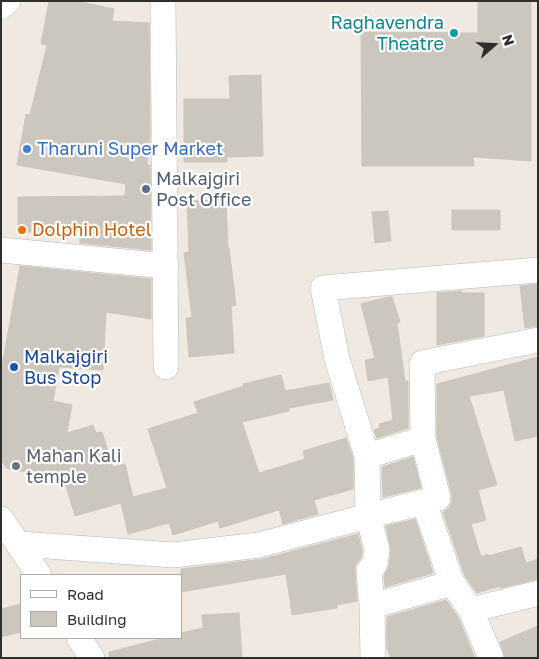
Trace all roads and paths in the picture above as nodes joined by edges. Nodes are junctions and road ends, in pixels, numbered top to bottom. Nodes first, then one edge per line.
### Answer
1 (8, 1) edge
2 (162, 1) edge
3 (1, 7) edge
4 (1, 250) edge
5 (166, 266) junction
6 (538, 270) edge
7 (538, 340) edge
8 (166, 367) dead end
9 (423, 439) junction
10 (367, 456) junction
11 (424, 502) junction
12 (368, 516) junction
13 (1, 519) edge
14 (20, 544) junction
15 (38, 574) edge
16 (452, 583) junction
17 (538, 593) edge
18 (372, 606) junction
19 (471, 610) junction
20 (80, 639) edge
21 (92, 658) edge
22 (373, 658) edge
23 (491, 658) edge

1 - 3 street
2 - 5 street
4 - 5 street
5 - 8 street
6 - 10 street
7 - 9 street
9 - 10 street
9 - 11 street
10 - 12 street
11 - 12 street
11 - 16 street
12 - 14 street
12 - 18 street
13 - 14 street
14 - 15 street
16 - 18 street
16 - 19 street
17 - 19 street
18 - 22 street
19 - 23 street
20 - 21 street

